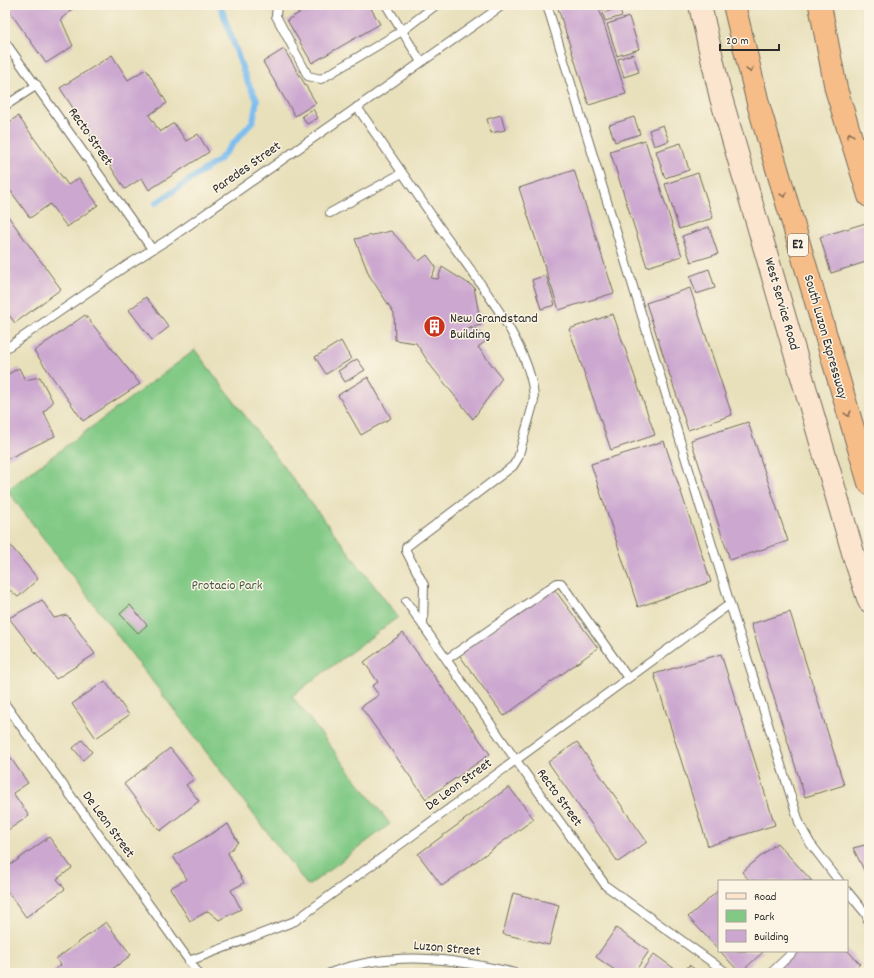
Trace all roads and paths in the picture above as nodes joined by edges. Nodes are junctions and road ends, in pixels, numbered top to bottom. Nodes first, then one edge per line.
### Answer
1 (278, 5) edge
2 (386, 5) edge
3 (436, 5) edge
4 (503, 5) edge
5 (547, 5) edge
6 (700, 5) edge
7 (734, 5) edge
8 (820, 5) edge
9 (402, 31) junction
10 (5, 42) edge
11 (420, 62) junction
12 (37, 85) junction
13 (5, 106) edge
14 (357, 107) junction
15 (402, 173) junction
16 (869, 196) edge
17 (330, 213) dead end
18 (152, 249) junction
19 (5, 349) edge
20 (869, 483) edge
21 (406, 601) dead end
22 (869, 601) edge
23 (730, 604) junction
24 (422, 625) junction
25 (447, 659) junction
26 (628, 678) junction
27 (5, 704) edge
28 (515, 760) junction
29 (838, 880) edge
30 (848, 896) edge
31 (869, 923) edge
32 (793, 952) edge
33 (189, 961) junction
34 (338, 972) edge
35 (198, 973) edge
36 (330, 973) edge
37 (515, 973) edge
38 (727, 973) edge
39 (771, 973) edge

1 - 9 lane
2 - 9 lane
3 - 9 lane
4 - 11 lane, Paredes Street
5 - 23 lane
6 - 22 main road, West Service Road
7 -> 20 highway, South Luzon Expressway / E2
16 -> 8 highway
9 - 11 lane
10 - 12 lane, Recto Street
11 - 14 lane, Paredes Street
12 - 13 lane
12 - 18 lane, Recto Street
14 - 15 lane
14 - 18 lane, Paredes Street
15 - 17 lane
15 - 24 lane
18 - 19 lane, Paredes Street
21 - 24 lane, Recto Street
23 - 26 lane, De Leon Street
23 - 29 lane
24 - 25 lane, Recto Street
25 - 26 lane
25 - 28 lane, Recto Street
26 - 28 lane, De Leon Street
27 - 33 lane, De Leon Street
28 - 33 lane, De Leon Street
28 - 38 lane, Recto Street
30 - 31 lane
32 - 39 lane
33 - 35 lane, De Leon Street
34 - 36 lane, Luzon Street
34 - 37 lane, Luzon Street

